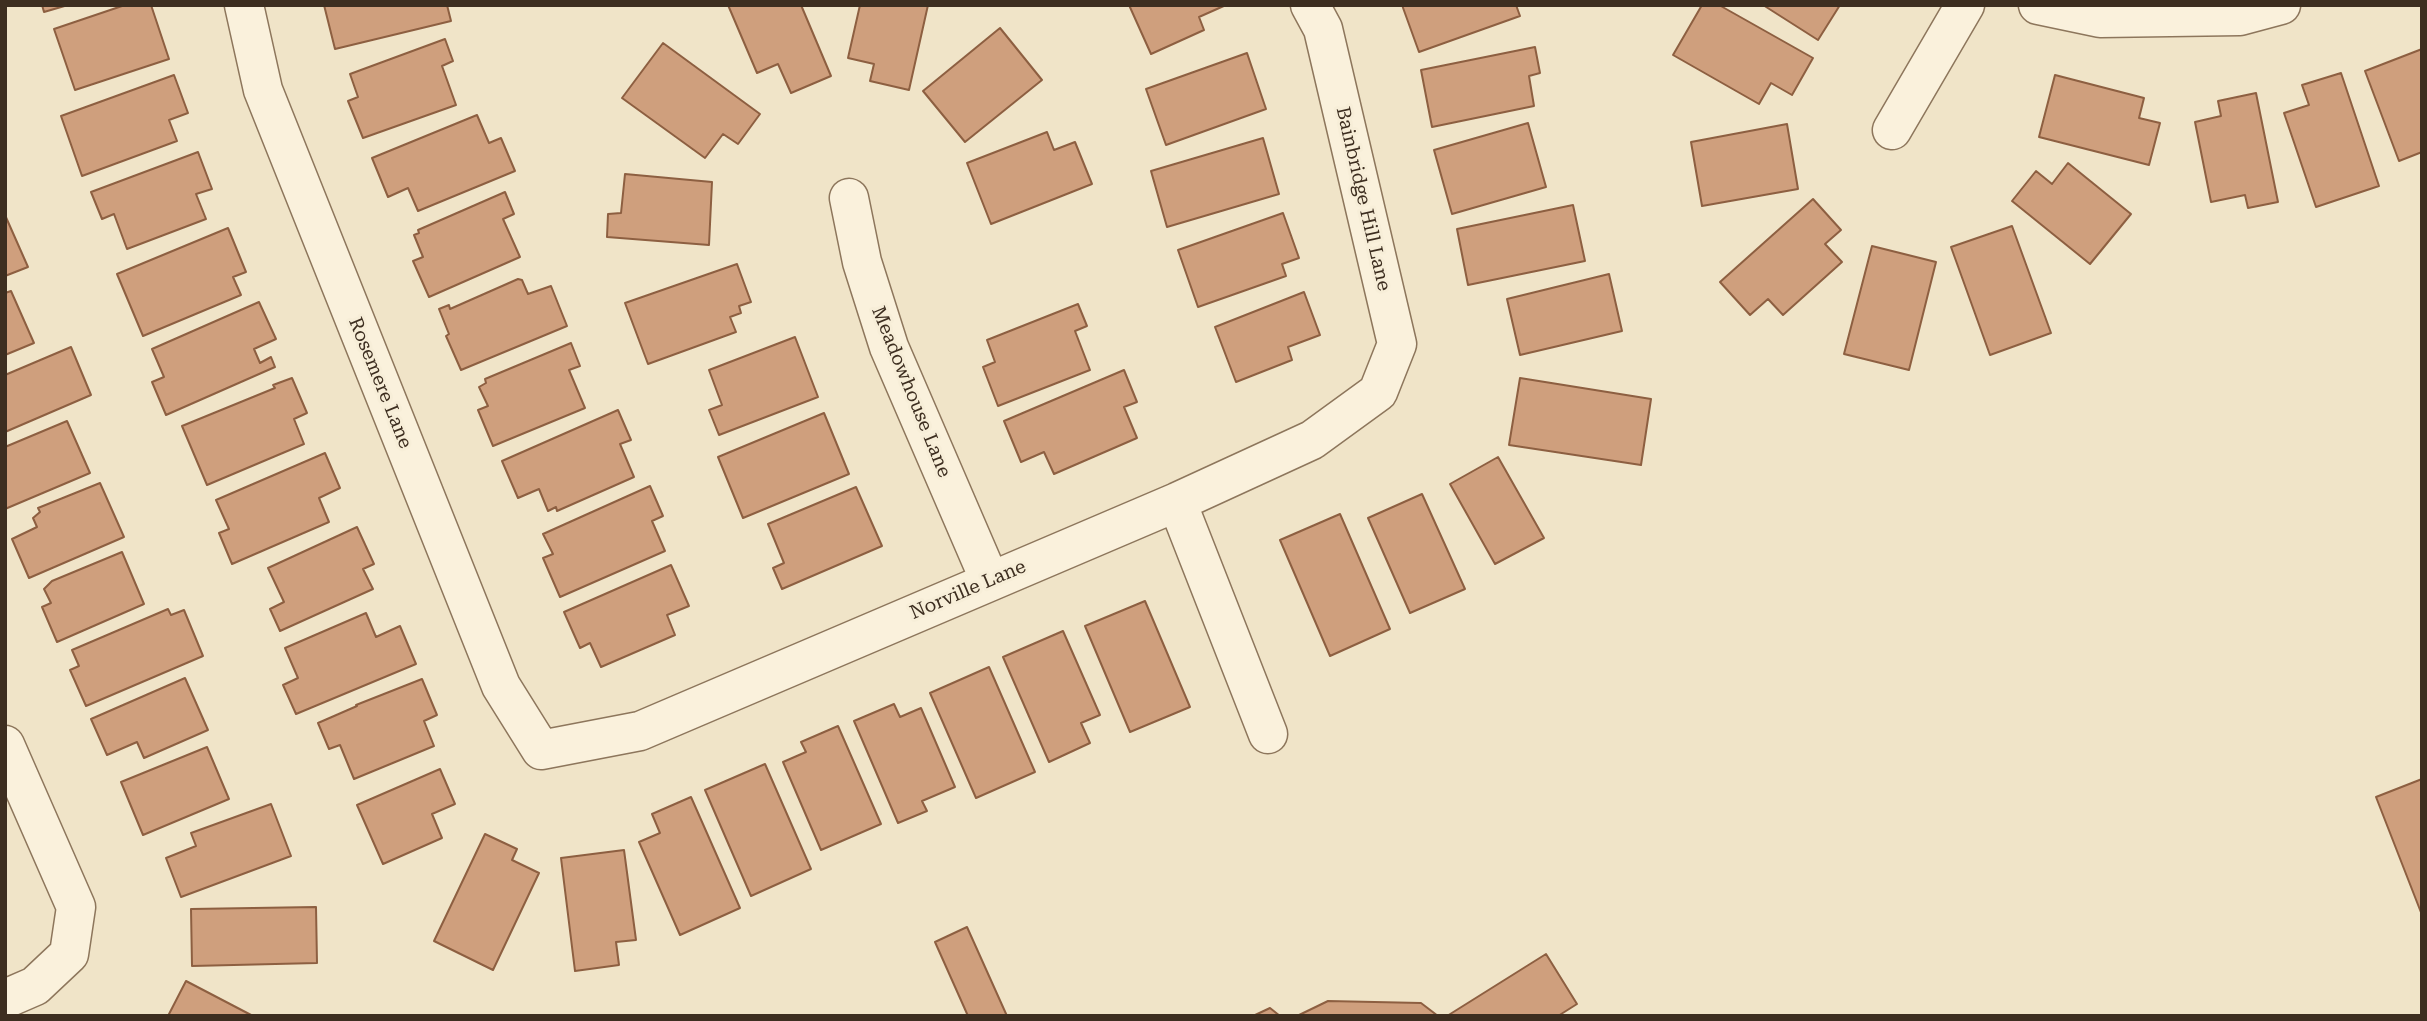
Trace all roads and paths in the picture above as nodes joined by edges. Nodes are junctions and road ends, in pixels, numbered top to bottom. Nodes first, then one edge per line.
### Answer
1 (244, 5) edge
2 (1310, 5) edge
3 (1965, 5) edge
4 (2038, 5) edge
5 (2281, 5) edge
6 (1892, 130) dead end
7 (849, 198) dead end
8 (1378, 393) joint
9 (1177, 502) junction
10 (990, 581) junction
11 (1268, 734) dead end
12 (5, 745) edge
13 (541, 750) joint
14 (5, 999) edge

1 - 13 street, Rosemere Lane
2 - 8 street, Bainbridge Hill Lane
3 - 6 street
4 - 5 street
7 - 10 street, Meadowhouse Lane
8 - 9 street, Norville Lane
9 - 10 street, Norville Lane
9 - 11 street
10 - 13 street, Norville Lane
12 - 14 street

